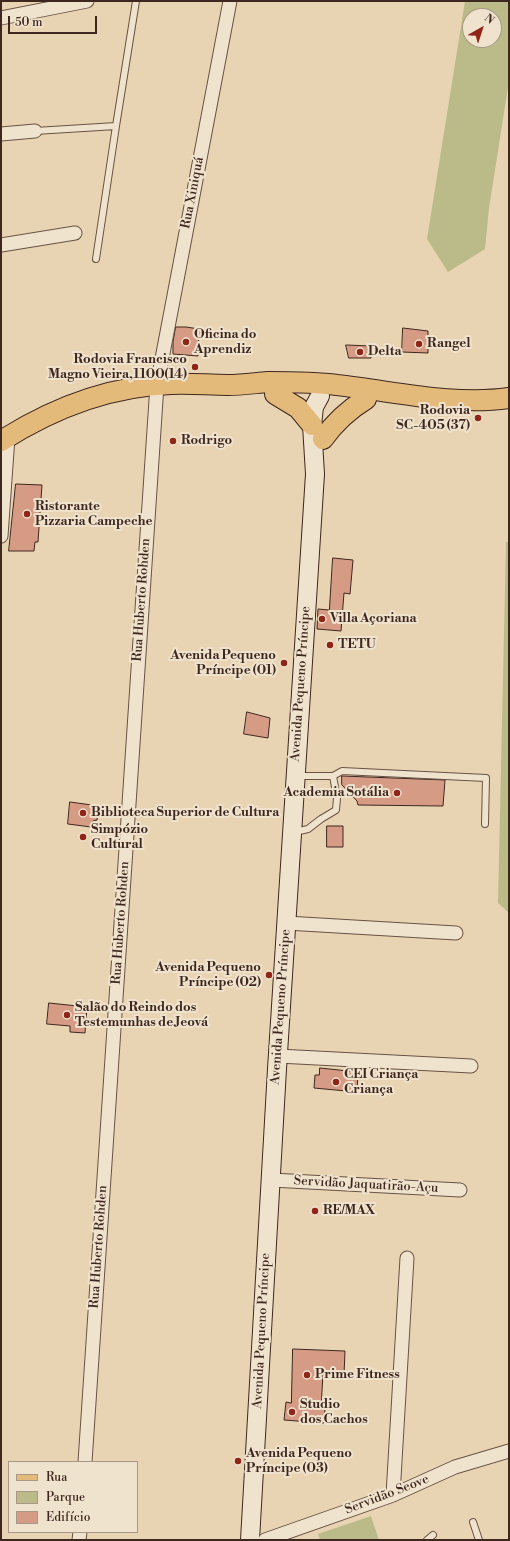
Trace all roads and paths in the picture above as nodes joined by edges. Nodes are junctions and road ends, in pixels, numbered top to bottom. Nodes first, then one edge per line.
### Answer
1 (88, 1) edge
2 (136, 1) edge
3 (230, 1) edge
4 (1, 18) edge
5 (116, 126) junction
6 (35, 131) joint
7 (1, 134) edge
8 (75, 233) dead end
9 (1, 245) edge
10 (96, 260) dead end
11 (157, 385) junction
12 (230, 385) junction
13 (320, 390) junction
14 (275, 394) junction
15 (423, 396) junction
16 (509, 398) edge
17 (366, 399) junction
18 (317, 432) junction
19 (4, 439) edge
20 (1, 536) edge
21 (295, 776) junction
22 (333, 776) junction
23 (485, 824) dead end
24 (293, 832) junction
25 (286, 923) junction
26 (456, 932) dead end
27 (278, 1056) junction
28 (471, 1066) dead end
29 (271, 1180) junction
30 (460, 1190) dead end
31 (407, 1258) dead end
32 (509, 1451) edge
33 (85, 1461) edge
34 (393, 1495) junction
35 (473, 1522) dead end
36 (433, 1535) dead end
37 (250, 1540) edge
38 (265, 1540) edge
39 (427, 1540) edge
40 (479, 1540) edge

1 - 4 street
2 - 5 lane
3 - 11 street, Rua Xiniquá
5 - 6 lane
5 - 10 lane
6 - 7 street
8 - 9 street
11 - 12 main road
11 - 19 main road
11 - 33 street, Rua Huberto Rohden
12 - 13 main road
12 - 14 main road
13 - 14 main road
13 - 15 main road
13 - 17 main road
13 - 18 main road, Avenida Pequeno Príncipe
14 - 18 main road
15 - 16 main road
15 - 17 main road
17 - 18 main road
18 - 21 main road, Avenida Pequeno Príncipe
19 - 20 street
21 - 22 lane
21 - 24 main road, Avenida Pequeno Príncipe
22 - 23 lane
22 - 24 lane
24 - 25 main road, Avenida Pequeno Príncipe
25 - 26 street
25 - 27 main road, Avenida Pequeno Príncipe
27 - 28 street
27 - 29 main road, Avenida Pequeno Príncipe
29 - 30 street, Servidão Jaquatirão-Açu
29 - 37 main road, Avenida Pequeno Príncipe
31 - 34 street
32 - 34 street, Servidão Seove
34 - 38 street, Servidão Seove
35 - 40 lane
36 - 39 lane

